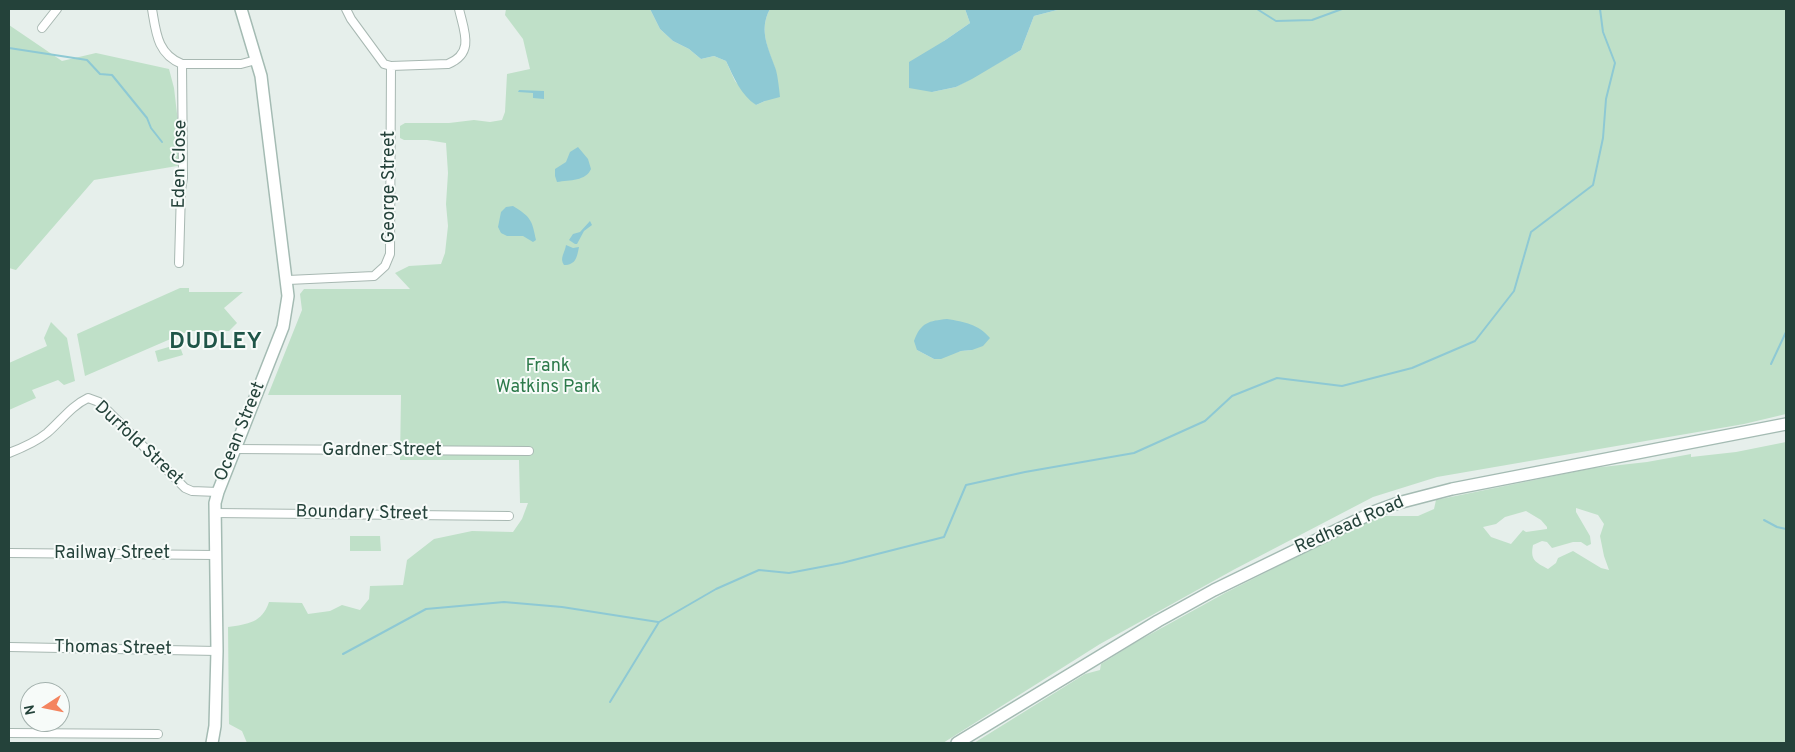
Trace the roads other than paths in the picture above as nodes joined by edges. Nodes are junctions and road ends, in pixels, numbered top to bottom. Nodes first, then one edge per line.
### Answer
1 (57, 9) edge
2 (152, 9) edge
3 (241, 9) edge
4 (346, 9) edge
5 (458, 9) edge
6 (42, 28) dead end
7 (256, 60) junction
8 (182, 64) junction
9 (391, 66) junction
10 (179, 263) dead end
11 (288, 280) junction
12 (1786, 424) edge
13 (234, 449) junction
14 (529, 451) dead end
15 (9, 453) edge
16 (218, 492) junction
17 (214, 513) junction
18 (509, 516) dead end
19 (9, 553) edge
20 (215, 555) junction
21 (9, 647) edge
22 (217, 651) junction
23 (9, 733) edge
24 (158, 734) dead end
25 (212, 743) edge
26 (957, 743) edge

1 - 6 street
2 - 8 street
3 - 7 main road, Ocean Street
4 - 9 street
5 - 9 street
7 - 8 street
7 - 11 main road, Ocean Street
8 - 10 street, Eden Close
9 - 11 street, George Street
11 - 13 main road, Ocean Street
12 - 26 main road, Redhead Road
13 - 14 street, Gardner Street
13 - 16 main road, Ocean Street
15 - 16 street, Durfold Street
16 - 17 main road, Ocean Street
17 - 18 street, Boundary Street
17 - 20 main road, Ocean Street
19 - 20 street, Railway Street
20 - 22 main road, Ocean Street
21 - 22 street, Thomas Street
22 - 25 main road, Ocean Street
23 - 24 street

